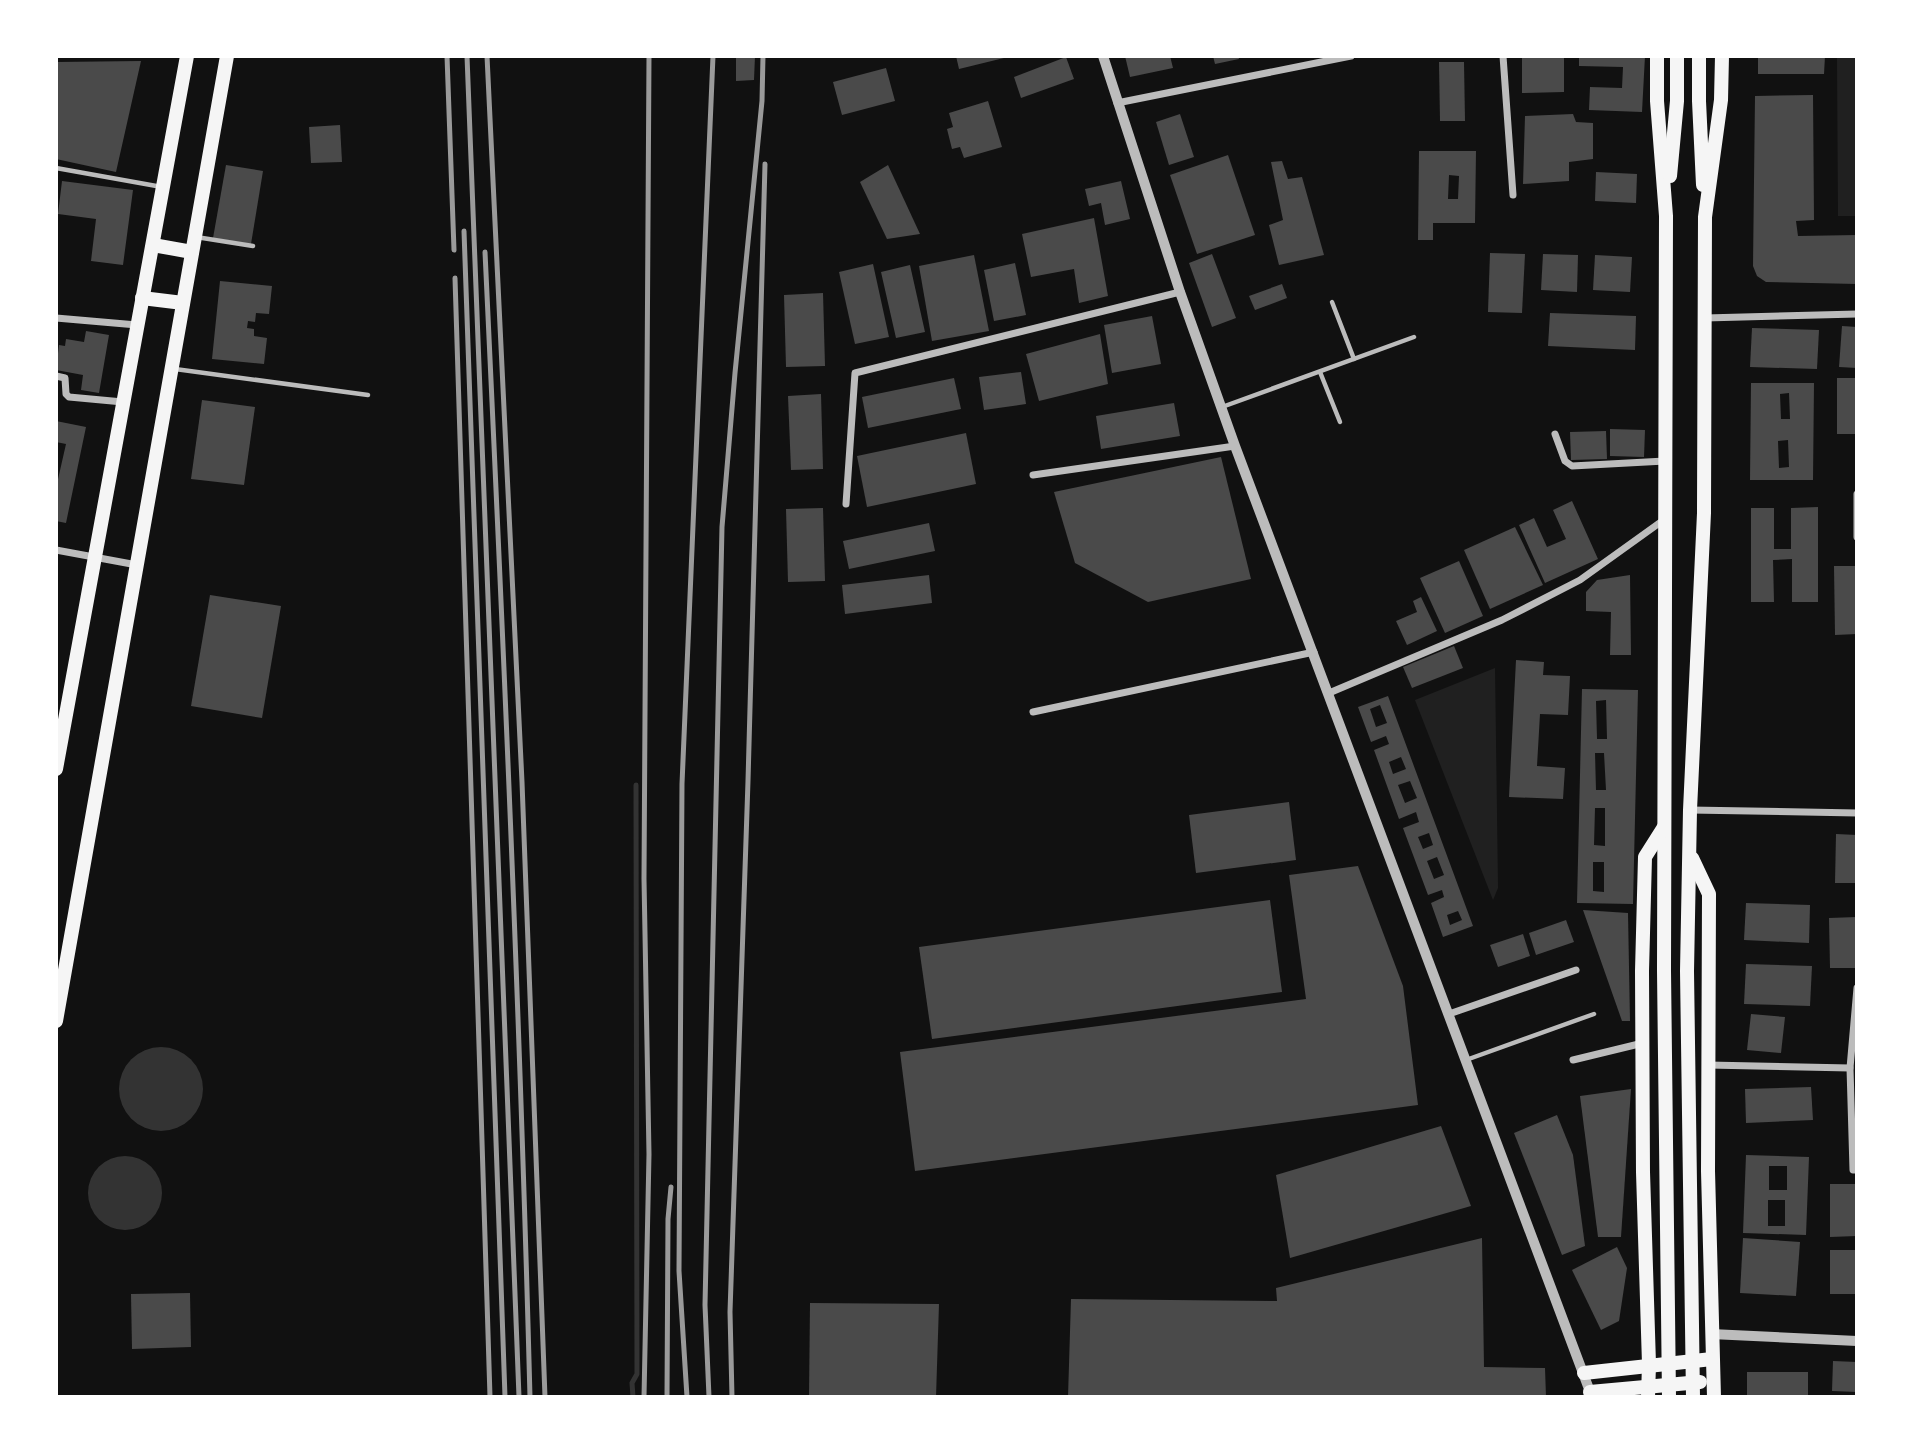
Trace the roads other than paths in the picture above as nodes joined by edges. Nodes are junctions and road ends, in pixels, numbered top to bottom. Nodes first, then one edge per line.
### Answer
1 (187, 56) edge
2 (227, 56) edge
3 (1102, 56) edge
4 (1351, 56) edge
5 (1503, 56) edge
6 (1657, 56) edge
7 (1677, 56) edge
8 (1699, 56) edge
9 (1722, 56) edge
10 (1117, 103) junction
11 (56, 168) edge
12 (163, 187) junction
13 (1513, 195) dead end
14 (1666, 216) junction
15 (1705, 217) junction
16 (153, 244) junction
17 (194, 245) junction
18 (253, 246) dead end
19 (1180, 292) junction
20 (142, 298) junction
21 (1332, 302) dead end
22 (183, 303) junction
23 (1857, 314) edge
24 (56, 318) edge
25 (1704, 318) junction
26 (138, 325) junction
27 (1414, 337) dead end
28 (1354, 359) junction
29 (172, 369) junction
30 (1320, 372) junction
31 (56, 376) edge
32 (368, 395) dead end
33 (123, 402) junction
34 (1221, 407) junction
35 (1340, 422) dead end
36 (1555, 434) dead end
37 (1235, 446) junction
38 (1665, 461) junction
39 (1033, 475) dead end
40 (1857, 494) edge
41 (846, 504) dead end
42 (1665, 519) junction
43 (1857, 537) edge
44 (56, 550) edge
45 (95, 558) junction
46 (137, 565) junction
47 (1314, 652) junction
48 (1329, 693) junction
49 (1033, 712) dead end
50 (56, 769) edge
51 (1690, 810) junction
52 (1857, 813) edge
53 (1665, 826) junction
54 (1690, 853) junction
55 (1576, 970) dead end
56 (1857, 988) edge
57 (1449, 1014) junction
58 (1594, 1014) dead end
59 (56, 1021) edge
60 (1643, 1043) junction
61 (1466, 1060) junction
62 (1573, 1060) dead end
63 (1708, 1065) junction
64 (1850, 1068) junction
65 (1857, 1170) edge
66 (1712, 1334) junction
67 (1857, 1341) edge
68 (1712, 1359) junction
69 (1649, 1364) junction
70 (1584, 1373) junction
71 (1713, 1381) junction
72 (1648, 1392) edge
73 (1591, 1394) edge
74 (1669, 1397) edge
75 (1693, 1397) edge
76 (1714, 1397) edge

1 - 12 main road
2 - 17 main road
3 - 10 street
4 - 10 street
5 - 13 street
6 - 14 main road
7 - 14 main road
8 - 15 main road
9 - 15 main road
10 - 19 street
11 - 12 lane
12 - 16 main road
14 - 38 main road
15 - 25 main road
16 - 17 main road
16 - 20 main road
17 - 18 lane
17 - 22 main road
19 - 34 street
19 - 41 street
20 - 22 main road
20 - 26 main road
21 - 28 lane
22 - 29 main road
23 - 25 street
24 - 26 street
25 - 51 main road
26 - 33 main road
27 - 28 lane
28 - 30 lane
29 - 32 lane
29 - 46 main road
30 - 34 lane
30 - 35 lane
31 - 33 street
33 - 45 main road
34 - 37 street
36 - 38 street
37 - 39 street
37 - 47 street
38 - 42 main road
40 - 43 street
42 - 48 street
42 - 53 main road
44 - 45 street
45 - 46 street
45 - 50 main road
46 - 59 main road
47 - 48 street
47 - 49 street
48 - 57 street
51 - 52 street
51 - 54 main road
53 - 60 main road
53 - 74 main road
54 - 63 main road
54 - 75 main road
55 - 57 street
56 - 64 street
57 - 61 street
58 - 61 lane
60 - 62 street
60 - 69 main road
61 - 70 street
63 - 64 street
63 - 66 main road
64 - 65 street
66 - 67 street
66 - 68 main road
68 - 69 main road
68 - 71 main road
69 - 70 main road
69 - 72 main road
70 - 73 street
71 - 72 main road
71 - 76 main road
72 - 73 main road

